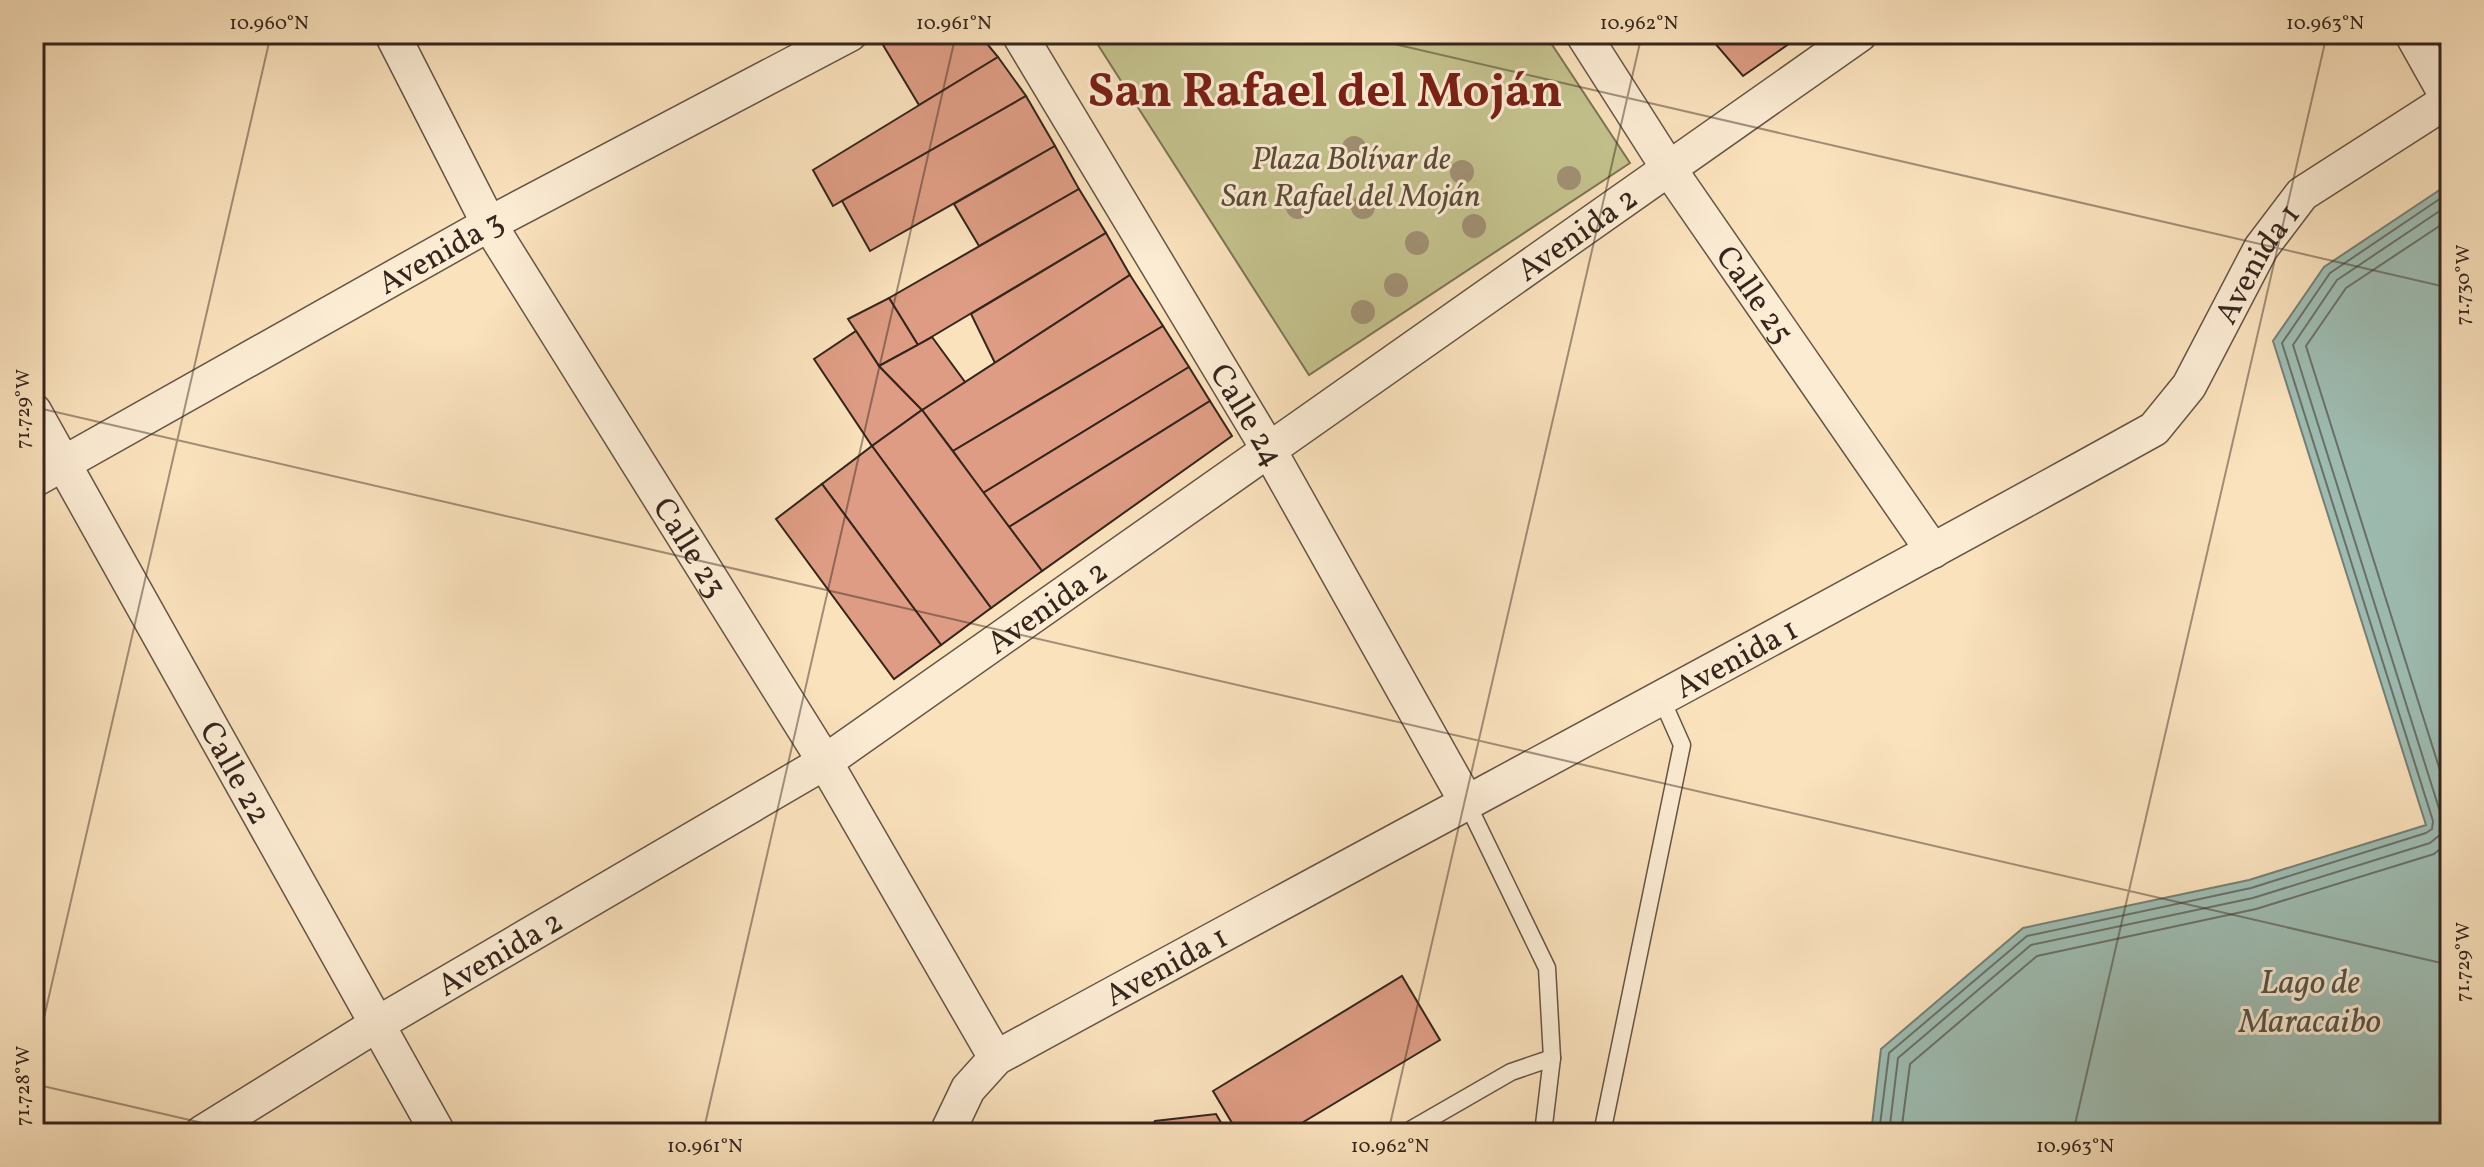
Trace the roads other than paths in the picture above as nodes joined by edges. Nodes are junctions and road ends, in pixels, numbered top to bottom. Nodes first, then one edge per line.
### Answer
1 (392, 34) edge
2 (850, 34) edge
3 (1019, 34) edge
4 (1583, 34) edge
5 (1860, 34) edge
6 (2412, 34) edge
7 (2449, 99) edge
8 (1669, 169) junction
9 (489, 224) junction
10 (34, 411) edge
11 (1269, 450) junction
12 (64, 463) junction
13 (34, 480) edge
14 (1933, 551) junction
15 (1662, 700) junction
16 (825, 762) junction
17 (1466, 801) junction
18 (379, 1023) junction
19 (996, 1058) junction
20 (1552, 1058) junction
21 (202, 1133) edge
22 (438, 1133) edge
23 (947, 1133) edge
24 (1405, 1133) edge
25 (1543, 1133) edge
26 (1602, 1133) edge

1 - 9 street, Calle 23
2 - 9 street, Avenida 3
3 - 11 street, Calle 24
4 - 8 street, Calle 25
5 - 8 street, Avenida 2
6 - 7 street
7 - 14 street, Avenida 1
8 - 11 street, Avenida 2
8 - 14 street, Calle 25
9 - 12 street, Avenida 3
9 - 16 street, Calle 23
10 - 12 street, Calle 22
11 - 16 street, Avenida 2
11 - 17 street, Calle 24
12 - 13 street, Avenida 3
12 - 18 street, Calle 22
14 - 15 street, Avenida 1
15 - 17 street, Avenida 1
15 - 26 lane
16 - 18 street, Avenida 2
16 - 19 street, Calle 23
17 - 19 street, Avenida 1
17 - 20 lane
18 - 21 street, Avenida 2
18 - 22 street, Calle 22
19 - 23 street, Avenida 1
20 - 24 lane
20 - 25 lane

